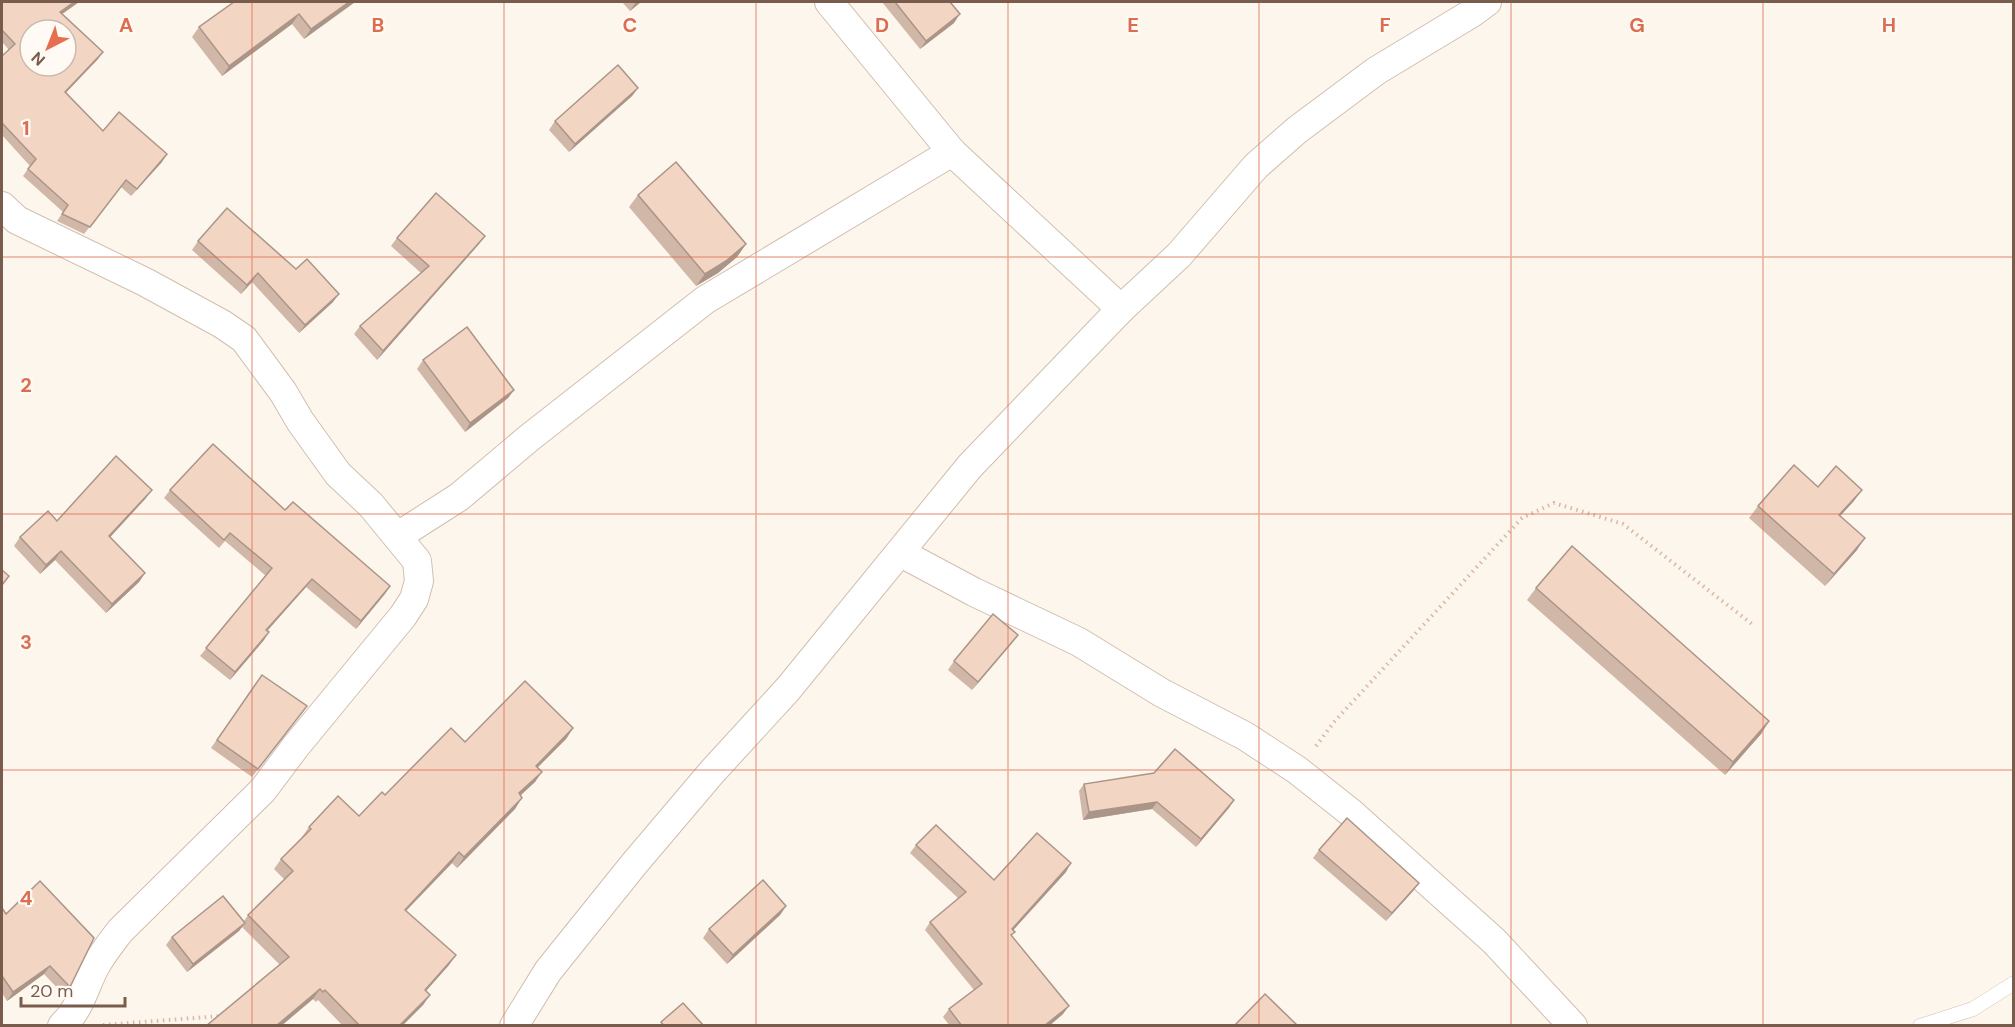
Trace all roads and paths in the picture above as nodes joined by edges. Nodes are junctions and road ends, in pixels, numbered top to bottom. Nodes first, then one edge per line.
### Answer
1 (829, 2) edge
2 (1487, 2) edge
3 (952, 152) junction
4 (2, 206) edge
5 (1121, 309) junction
6 (398, 536) junction
7 (901, 553) junction
8 (1752, 624) dead end
9 (1297, 770) junction
10 (2013, 983) edge
11 (224, 1016) edge
12 (67, 1024) edge
13 (514, 1026) edge
14 (1573, 1026) edge
15 (1920, 1026) edge

1 - 3 street
2 - 5 street
3 - 5 street
3 - 6 street
4 - 6 street
5 - 7 street
6 - 12 street
7 - 9 street
7 - 13 street
8 - 9 path
9 - 14 street
10 - 15 lane
11 - 12 path

